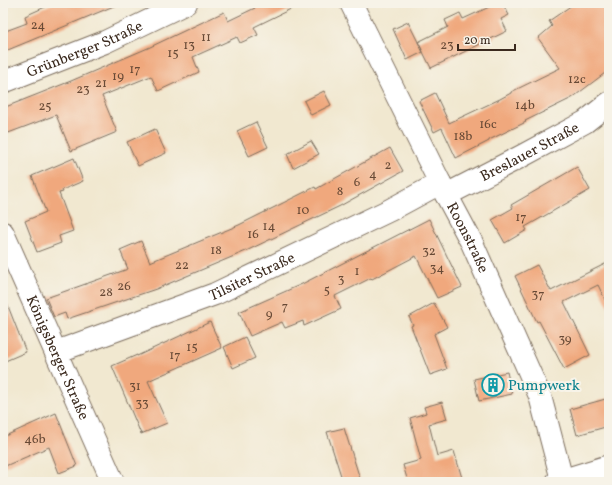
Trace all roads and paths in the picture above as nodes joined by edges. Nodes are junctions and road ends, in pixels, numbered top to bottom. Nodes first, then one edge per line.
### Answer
1 (186, 3) edge
2 (351, 3) edge
3 (3, 82) edge
4 (609, 103) edge
5 (443, 189) junction
6 (3, 233) edge
7 (56, 352) junction
8 (609, 466) edge
9 (560, 481) edge
10 (113, 482) edge

1 - 3 street, Grünberger Straße
2 - 5 street, Roonstraße
4 - 5 street, Breslauer Straße
5 - 7 street, Tilsiter Straße
5 - 9 street, Roonstraße
6 - 7 street, Königsberger Straße
7 - 10 street, Königsberger Straße
8 - 9 street

